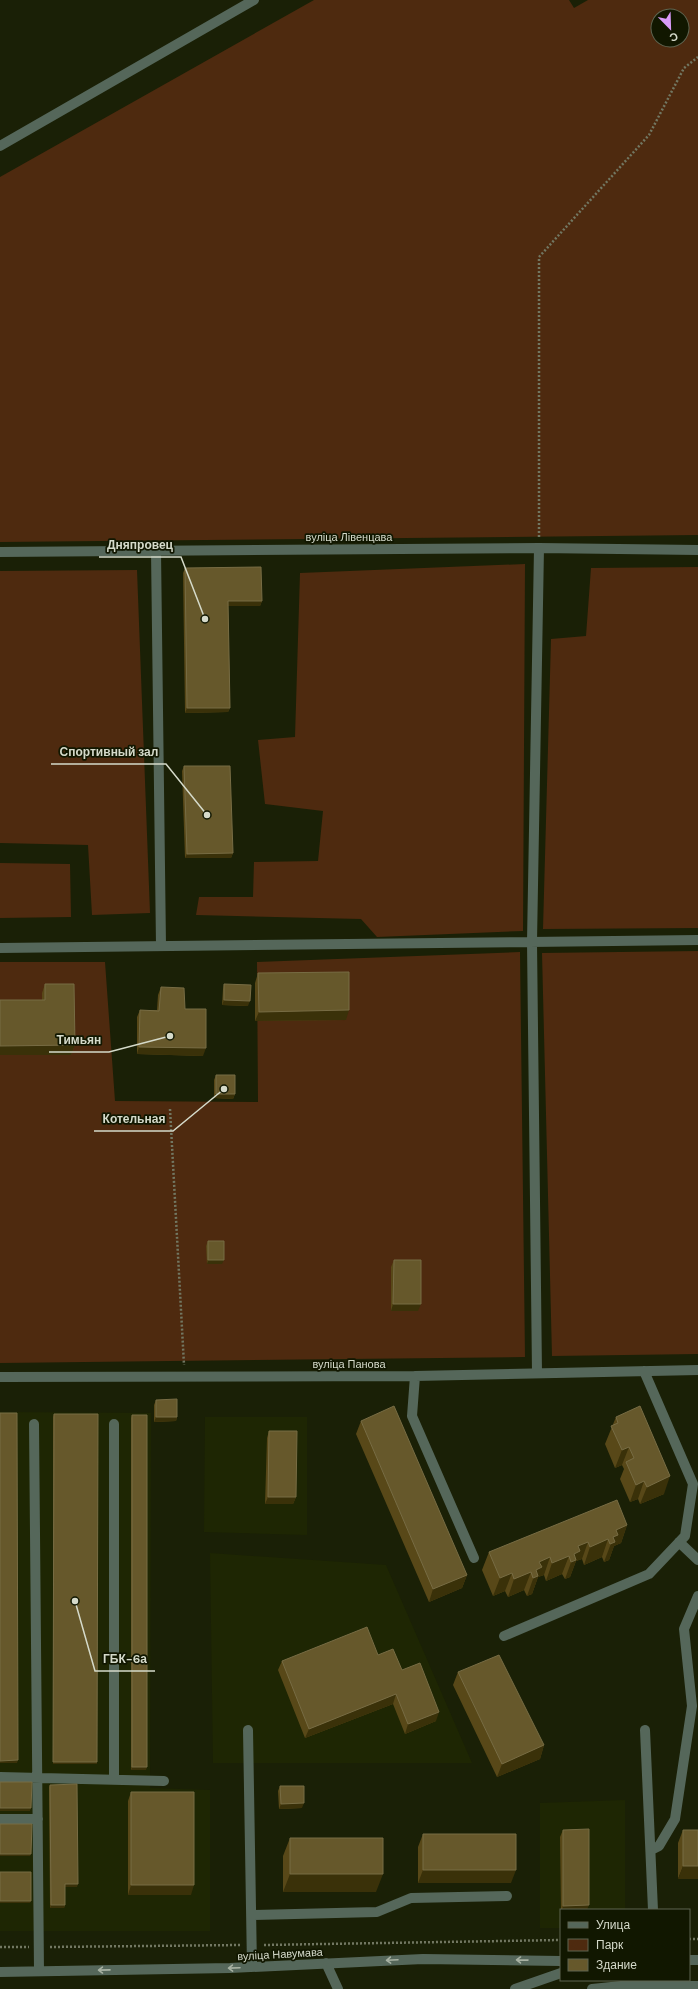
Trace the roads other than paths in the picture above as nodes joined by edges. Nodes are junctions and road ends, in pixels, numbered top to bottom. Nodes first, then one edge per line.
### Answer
1 (254, 0) edge
2 (0, 146) edge
3 (539, 548) junction
4 (698, 550) edge
5 (156, 551) junction
6 (0, 552) edge
7 (698, 940) edge
8 (532, 942) junction
9 (161, 946) junction
10 (0, 948) edge
11 (698, 1370) edge
12 (644, 1371) junction
13 (537, 1373) junction
14 (415, 1376) junction
15 (0, 1377) edge
16 (34, 1424) dead end
17 (114, 1424) dead end
18 (679, 1542) junction
19 (474, 1558) dead end
20 (698, 1560) edge
21 (698, 1596) edge
22 (504, 1636) dead end
23 (248, 1730) dead end
24 (645, 1730) dead end
25 (0, 1777) edge
26 (37, 1777) junction
27 (114, 1779) junction
28 (164, 1781) dead end
29 (0, 1819) edge
30 (38, 1819) junction
31 (651, 1850) junction
32 (507, 1896) dead end
33 (653, 1909) edge
34 (252, 1915) junction
35 (560, 1961) edge
36 (326, 1963) junction
37 (252, 1967) junction
38 (39, 1971) junction
39 (0, 1972) edge
40 (560, 1973) edge
41 (698, 1986) edge
42 (338, 1989) edge
43 (515, 1989) edge
44 (592, 1989) edge

1 - 2 street
3 - 4 street, вуліца Лівенцава
3 - 5 street, вуліца Лівенцава
3 - 8 street
5 - 6 street, вуліца Лівенцава
5 - 9 street
7 - 8 street
8 - 9 street
8 - 13 street
9 - 10 street
11 - 12 street, вуліца Панова
12 - 13 street, вуліца Панова
12 - 18 street
13 - 14 street, вуліца Панова
14 - 15 street, вуліца Панова
14 - 19 street
16 - 26 street
17 - 27 street
18 - 20 street
18 - 22 street
21 - 31 street
23 - 34 street
24 - 31 street
25 - 26 street
26 - 27 street
26 - 30 street
27 - 28 street
29 - 30 street
30 - 38 street
31 - 33 street
32 - 34 street
34 - 37 street
35 -> 36 street, вуліца Навумава
36 - 37 street, вуліца Навумава
36 - 42 street
37 -> 38 street, вуліца Навумава
38 - 39 street, вуліца Навумава
40 - 43 street
41 - 44 street

